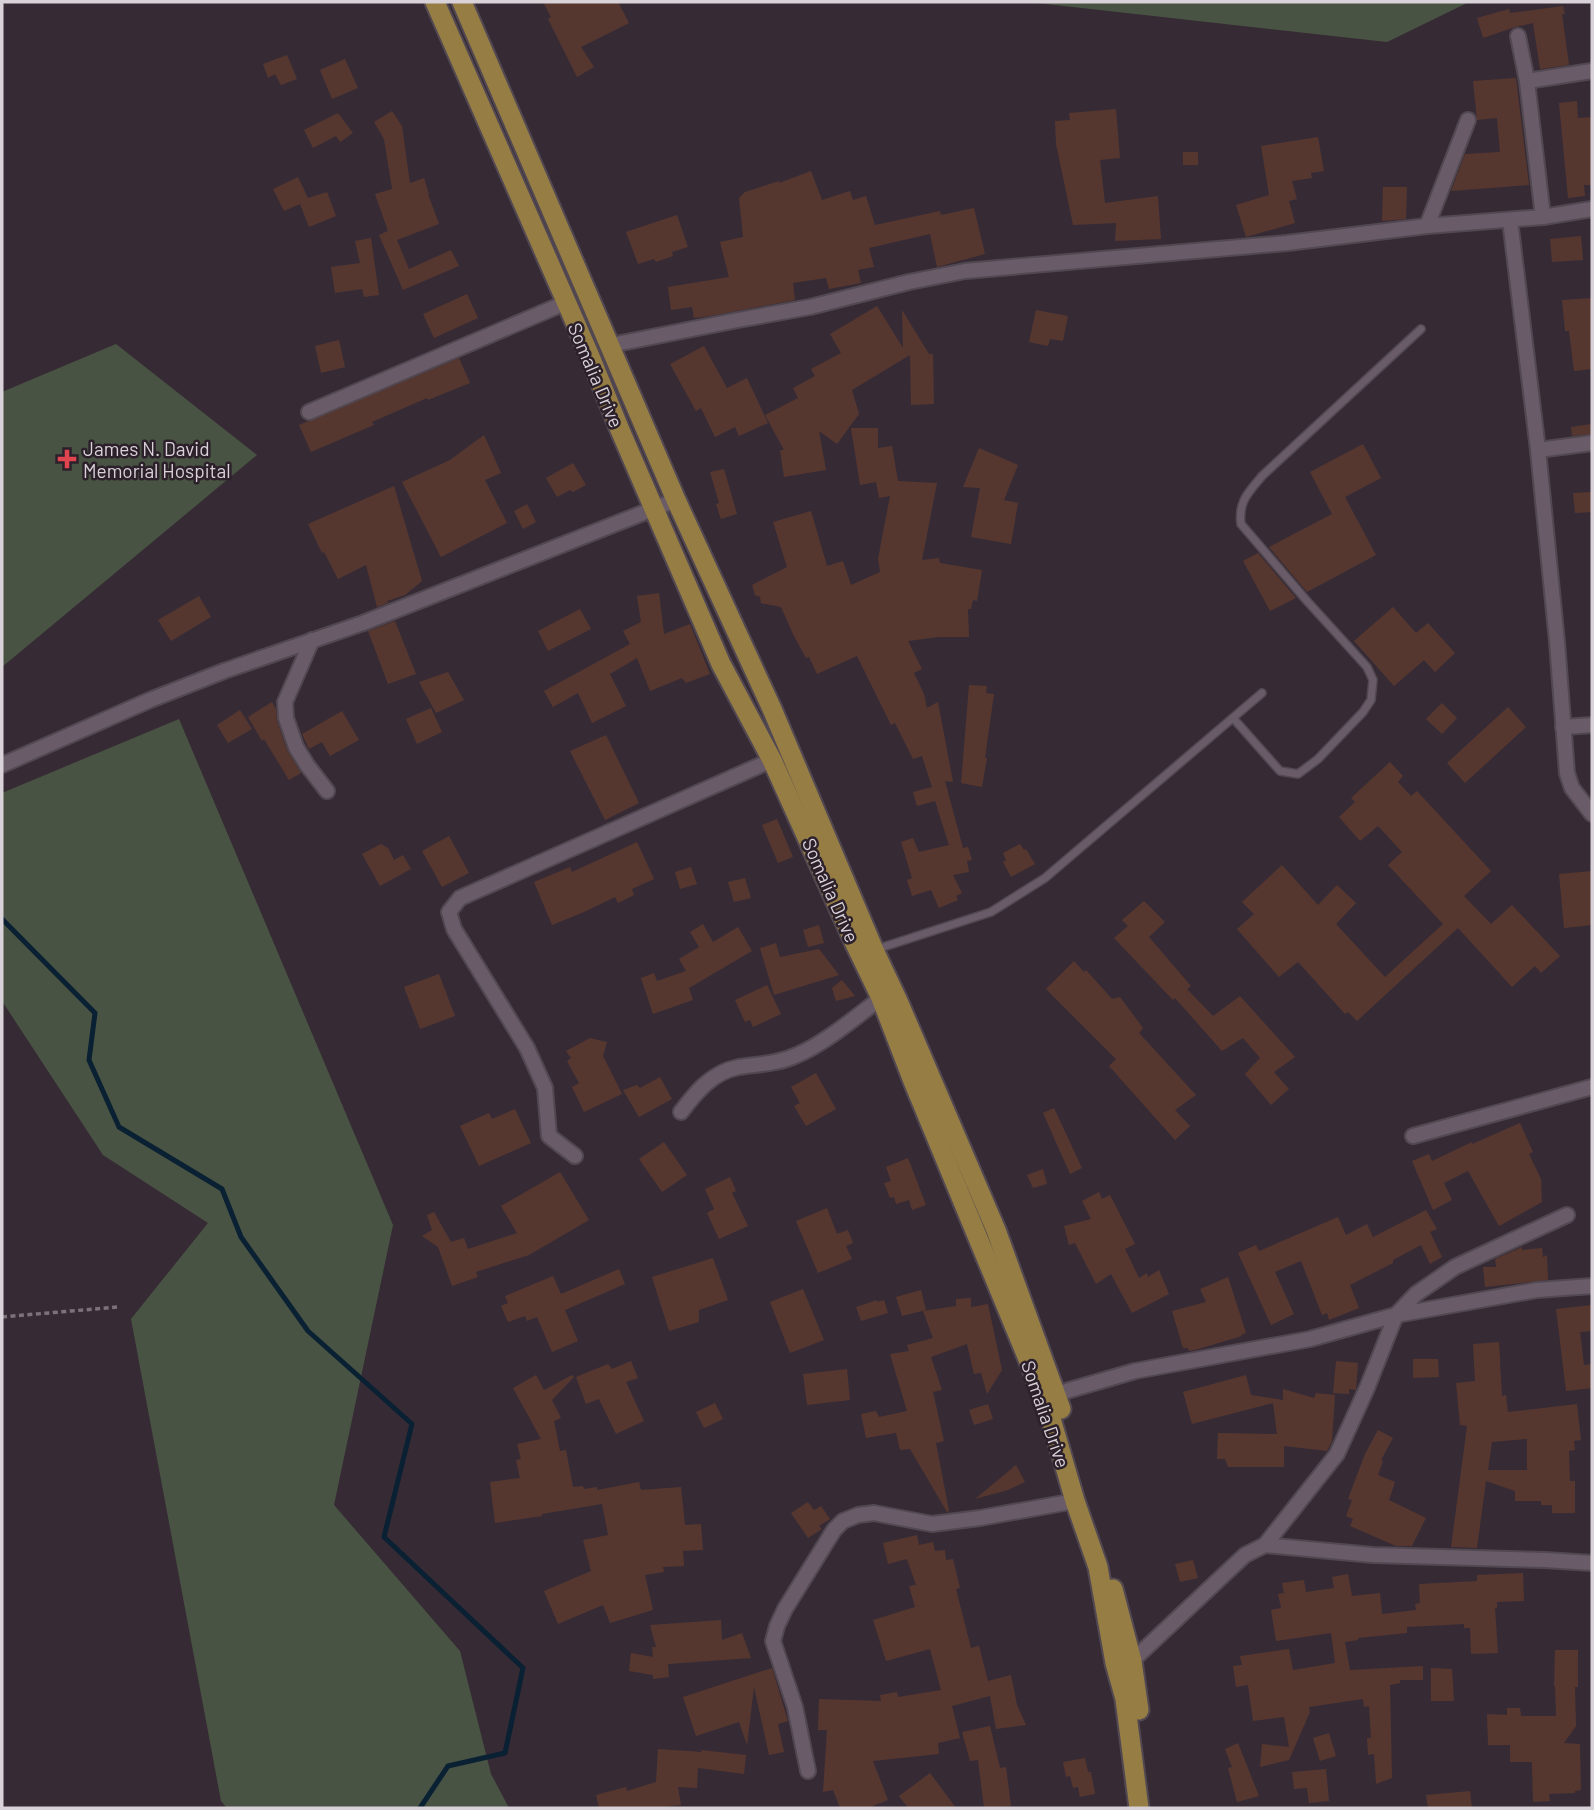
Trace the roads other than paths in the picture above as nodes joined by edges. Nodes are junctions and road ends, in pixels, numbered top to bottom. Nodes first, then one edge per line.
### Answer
1 (435, 2) edge
2 (462, 2) edge
3 (1518, 36) dead end
4 (1592, 71) edge
5 (1528, 81) junction
6 (1468, 120) dead end
7 (1592, 209) edge
8 (1543, 217) junction
9 (1510, 220) junction
10 (1427, 226) junction
11 (565, 303) junction
12 (1421, 330) dead end
13 (611, 345) junction
14 (309, 412) dead end
15 (1592, 443) edge
16 (1538, 450) junction
17 (676, 500) junction
18 (655, 509) junction
19 (312, 640) junction
20 (1262, 693) dead end
21 (1233, 718) junction
22 (1592, 725) edge
23 (1563, 727) junction
24 (772, 760) junction
25 (2, 765) edge
26 (327, 791) dead end
27 (1592, 814) edge
28 (874, 950) junction
29 (881, 998) junction
30 (1592, 1087) edge
31 (681, 1112) dead end
32 (1413, 1136) dead end
33 (575, 1156) dead end
34 (1567, 1215) dead end
35 (1592, 1286) edge
36 (1396, 1315) junction
37 (1056, 1394) junction
38 (1075, 1501) junction
39 (1265, 1545) junction
40 (1592, 1563) edge
41 (1124, 1662) junction
42 (808, 1772) dead end
43 (1139, 1808) edge
44 (1152, 1808) edge

1 - 11 main road, Somalia Drive
2 - 13 main road, Somalia Drive
3 - 5 street
4 - 5 street
5 - 8 street
6 - 10 street
7 - 8 street
8 - 9 street
9 - 10 street
9 - 16 street
10 - 13 street
11 - 14 street
11 - 18 main road, Somalia Drive
12 - 21 lane
13 - 17 main road, Somalia Drive
15 - 16 street
16 - 23 street
17 - 18 street
17 - 28 main road, Somalia Drive
18 - 19 street
18 - 24 main road, Somalia Drive
19 - 25 street
19 - 26 street
20 - 21 lane
21 - 28 lane
22 - 23 street
23 - 27 street
24 - 29 main road, Somalia Drive
24 - 33 street
28 - 37 main road, Somalia Drive
29 - 31 street
29 - 38 main road, Somalia Drive
30 - 32 street
34 - 36 street
35 - 36 street
36 - 37 street
36 - 39 street
37 - 41 main road, Somalia Drive
38 - 41 main road, Somalia Drive
38 - 42 street
39 - 40 street
39 - 41 street
41 - 43 main road, Somalia Drive
41 - 44 main road, Somalia Drive

